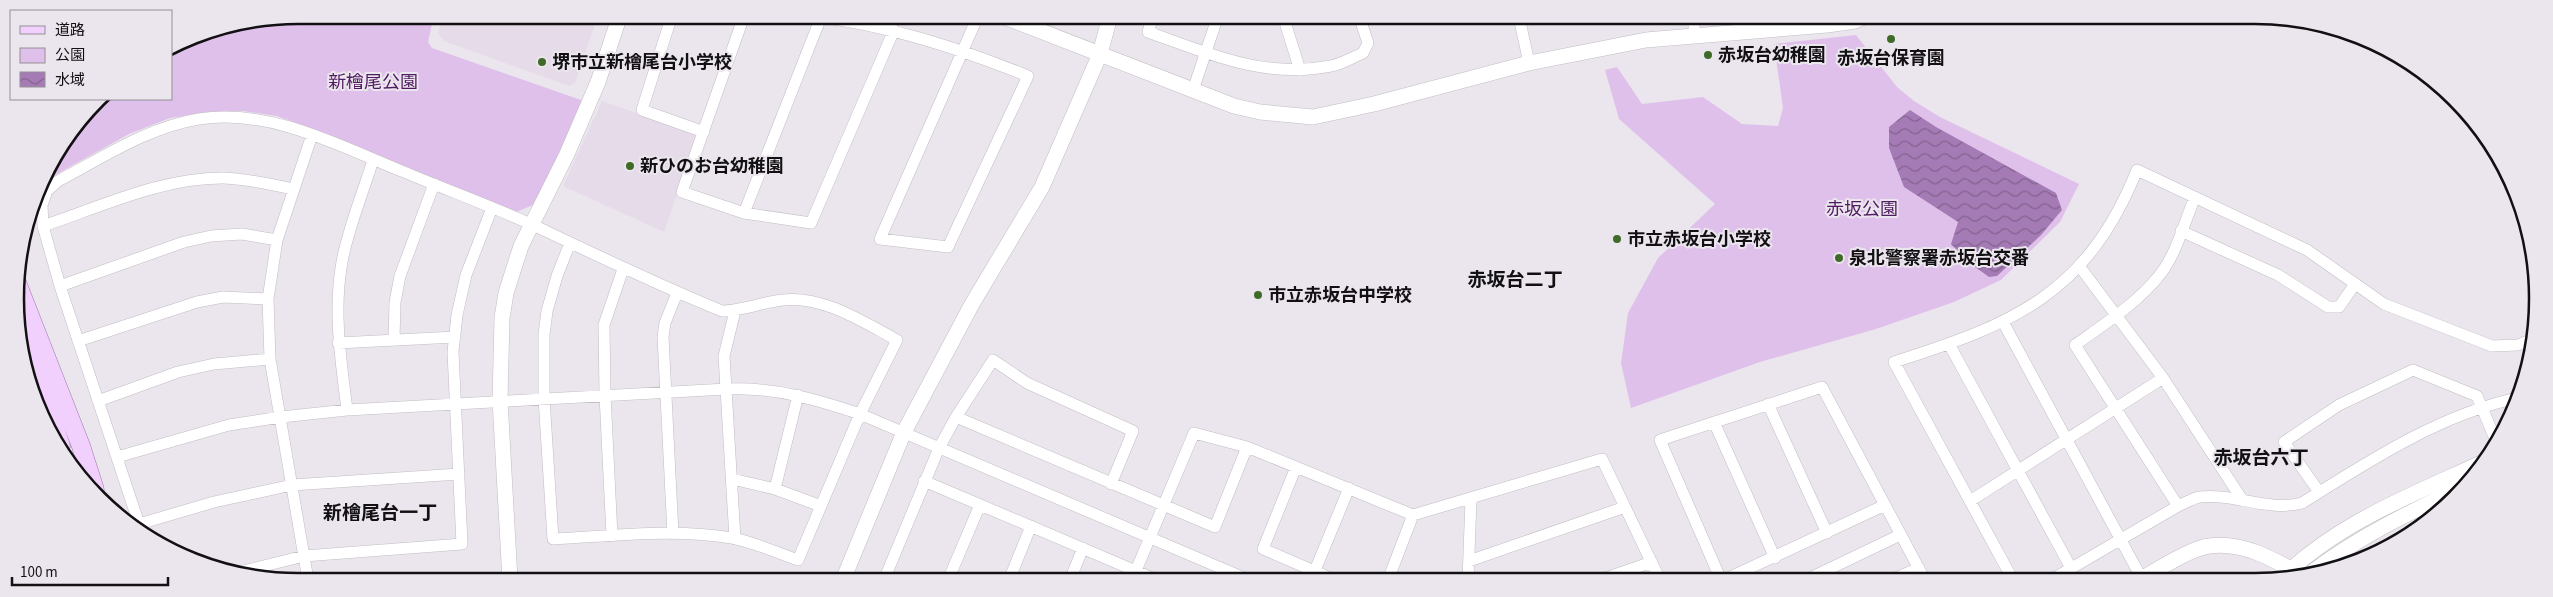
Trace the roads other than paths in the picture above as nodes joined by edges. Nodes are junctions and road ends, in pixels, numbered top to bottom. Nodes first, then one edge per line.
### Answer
1 (617, 24) edge
2 (669, 24) edge
3 (741, 24) edge
4 (814, 24) edge
5 (861, 24) edge
6 (974, 24) edge
7 (1023, 24) edge
8 (1108, 24) edge
9 (1150, 24) edge
10 (1215, 24) edge
11 (1286, 24) edge
12 (1362, 24) edge
13 (1521, 24) edge
14 (1694, 24) edge
15 (1834, 24) edge
16 (894, 30) junction
17 (1695, 36) junction
18 (963, 50) junction
19 (1206, 53) junction
20 (1100, 54) junction
21 (1529, 63) junction
22 (1300, 70) junction
23 (1193, 90) junction
24 (704, 132) junction
25 (312, 135) junction
26 (373, 160) junction
27 (434, 184) junction
28 (293, 189) junction
29 (2195, 197) junction
30 (492, 208) junction
31 (744, 213) junction
32 (531, 224) junction
33 (43, 226) junction
34 (2181, 231) junction
35 (277, 240) junction
36 (570, 243) junction
37 (2080, 267) junction
38 (623, 269) junction
39 (2355, 284) junction
40 (60, 286) junction
41 (677, 293) junction
42 (268, 299) junction
43 (24, 300) edge
44 (735, 311) junction
45 (2115, 316) junction
46 (2003, 322) junction
47 (454, 337) junction
48 (394, 340) junction
49 (78, 341) junction
50 (2526, 342) edge
51 (338, 343) junction
52 (1949, 344) junction
53 (30, 355) edge
54 (270, 359) junction
55 (2163, 378) junction
56 (727, 388) junction
57 (666, 393) junction
58 (605, 395) junction
59 (798, 395) junction
60 (544, 398) junction
61 (500, 400) junction
62 (2510, 400) edge
63 (98, 401) junction
64 (455, 404) junction
65 (1768, 404) junction
66 (2481, 406) junction
67 (2116, 408) junction
68 (347, 410) junction
69 (860, 414) junction
70 (281, 417) junction
71 (956, 417) junction
72 (52, 420) edge
73 (1714, 422) junction
74 (904, 432) junction
75 (2493, 434) edge
76 (2067, 439) junction
77 (1247, 447) junction
78 (940, 448) junction
79 (117, 456) junction
80 (1296, 467) junction
81 (2470, 468) edge
82 (2017, 469) junction
83 (459, 474) junction
84 (92, 479) edge
85 (732, 479) junction
86 (924, 481) junction
87 (1112, 484) junction
88 (292, 485) junction
89 (776, 488) junction
90 (1349, 488) junction
91 (2319, 492) junction
92 (2448, 494) edge
93 (1471, 499) junction
94 (1970, 501) junction
95 (2243, 501) junction
96 (980, 505) junction
97 (1885, 505) junction
98 (820, 506) junction
99 (1163, 506) junction
100 (2178, 506) junction
101 (1625, 507) junction
102 (1413, 515) junction
103 (138, 521) edge
104 (144, 526) edge
105 (1031, 526) junction
106 (1827, 533) junction
107 (673, 534) junction
108 (1900, 535) junction
109 (612, 536) junction
110 (1150, 538) junction
111 (735, 539) junction
112 (2120, 539) junction
113 (1084, 548) junction
114 (304, 556) junction
115 (1775, 558) junction
116 (1469, 560) junction
117 (1652, 562) junction
118 (2326, 564) edge
119 (1919, 568) junction
120 (2071, 568) junction
121 (251, 569) edge
122 (2298, 570) edge
123 (2286, 571) edge
124 (307, 573) edge
125 (510, 573) edge
126 (846, 573) edge
127 (887, 573) edge
128 (951, 573) edge
129 (1012, 573) edge
130 (1073, 573) edge
131 (1130, 573) edge
132 (1135, 573) edge
133 (1232, 573) edge
134 (1309, 573) edge
135 (1314, 573) edge
136 (1391, 573) edge
137 (1468, 573) edge
138 (1620, 573) edge
139 (1657, 573) edge
140 (1720, 573) edge
141 (1740, 573) edge
142 (1821, 573) edge
143 (1907, 573) edge
144 (1922, 573) edge
145 (2009, 573) edge
146 (2063, 573) edge
147 (2138, 573) edge
148 (2153, 573) edge

1 - 32 street
2 - 24 street
3 - 24 street
4 - 31 street
5 - 16 street
6 - 18 street
7 - 20 street
8 - 20 street
9 - 19 street
10 - 19 street
11 - 22 street
12 - 22 street
13 - 21 street
14 - 17 street
15 - 17 street
16 - 18 street
16 - 31 street
17 - 21 street
18 - 18 street
19 - 22 street
19 - 23 street
20 - 23 street
20 - 74 street
21 - 23 street
24 - 31 street
25 - 26 street
25 - 28 street
25 - 33 street
26 - 27 street
26 - 51 street
27 - 30 street
27 - 48 street
28 - 33 street
28 - 35 street
29 - 34 street
29 - 37 street
29 - 39 street
30 - 32 street
30 - 47 street
32 - 36 street
32 - 61 street
33 - 40 street
34 - 39 street
34 - 45 street
35 - 40 street
35 - 42 street
36 - 38 street
36 - 60 street
37 - 45 street
37 - 46 street
38 - 41 street
38 - 58 street
39 - 50 street
40 - 49 street
41 - 44 street
41 - 57 street
42 - 49 street
42 - 54 street
43 - 84 main road
44 - 56 street
44 - 69 street
45 - 55 street
45 - 67 street
46 - 52 street
46 - 76 street
47 - 48 street
47 - 64 street
48 - 51 street
49 - 63 street
51 - 68 street
52 - 82 street
52 - 94 street
53 - 72 main road
54 - 63 street
54 - 70 street
55 - 67 street
55 - 95 street
56 - 57 street
56 - 59 street
56 - 85 street
57 - 58 street
57 - 107 street
58 - 60 street
58 - 109 street
59 - 69 street
59 - 89 street
60 - 61 street
60 - 109 street
61 - 64 street
61 - 125 street
62 - 66 street
63 - 79 street
64 - 68 street
64 - 83 street
65 - 73 street
65 - 97 street
65 - 106 street
66 - 75 street
66 - 91 street
66 - 91 street
67 - 76 street
67 - 100 street
68 - 70 street
69 - 74 street
69 - 98 street
70 - 79 street
70 - 88 street
71 - 78 street
71 - 87 street
71 - 87 street
73 - 115 street
73 - 140 street
74 - 78 street
74 - 126 street
76 - 82 street
76 - 112 street
77 - 80 street
77 - 99 street
77 - 99 street
78 - 86 street
78 - 110 street
79 - 103 street
80 - 90 street
80 - 134 street
81 - 122 street
82 - 94 street
82 - 120 street
83 - 88 street
83 - 114 street
85 - 89 street
85 - 111 street
86 - 96 street
86 - 127 street
87 - 99 street
88 - 104 street
88 - 114 street
89 - 98 street
90 - 102 street
90 - 135 street
91 - 95 street
92 - 118 street
93 - 101 street
93 - 102 street
93 - 116 street
94 - 145 street
95 - 100 street
96 - 105 street
96 - 128 street
97 - 106 street
97 - 108 street
98 - 111 street
99 - 110 street
100 - 112 street
101 - 116 street
101 - 117 street
102 - 136 street
105 - 113 street
105 - 129 street
106 - 115 street
107 - 109 street
107 - 111 street
108 - 119 street
108 - 142 street
110 - 132 street
110 - 133 street
112 - 120 street
112 - 147 street
113 - 130 street
113 - 131 street
114 - 121 street
114 - 124 street
115 - 141 street
116 - 137 street
117 - 138 street
117 - 139 street
119 - 143 street
119 - 144 street
120 - 146 street
123 - 148 street

